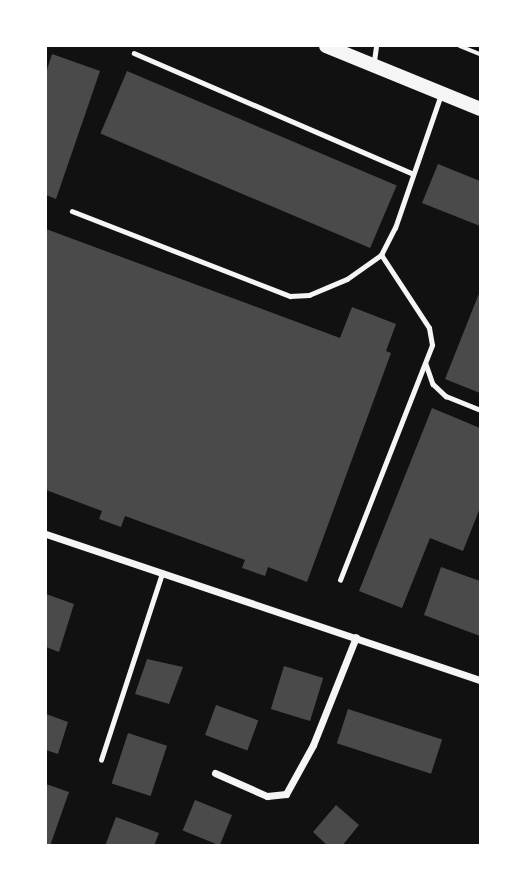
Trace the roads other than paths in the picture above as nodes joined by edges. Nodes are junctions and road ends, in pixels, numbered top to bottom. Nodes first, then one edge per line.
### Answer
1 (326, 46) edge
2 (376, 46) edge
3 (134, 53) dead end
4 (373, 66) junction
5 (442, 93) junction
6 (481, 109) edge
7 (413, 174) junction
8 (72, 211) dead end
9 (381, 255) junction
10 (425, 363) junction
11 (481, 410) edge
12 (46, 534) edge
13 (163, 572) junction
14 (340, 580) dead end
15 (356, 637) junction
16 (481, 680) edge
17 (101, 760) dead end
18 (215, 773) dead end

1 - 4 main road
2 - 4 lane
3 - 7 lane
4 - 5 main road
5 - 6 main road
5 - 7 lane
7 - 9 lane
8 - 9 lane
9 - 10 lane
10 - 11 lane
10 - 14 lane
12 - 13 street
13 - 15 street
13 - 17 lane
15 - 16 street
15 - 18 street

